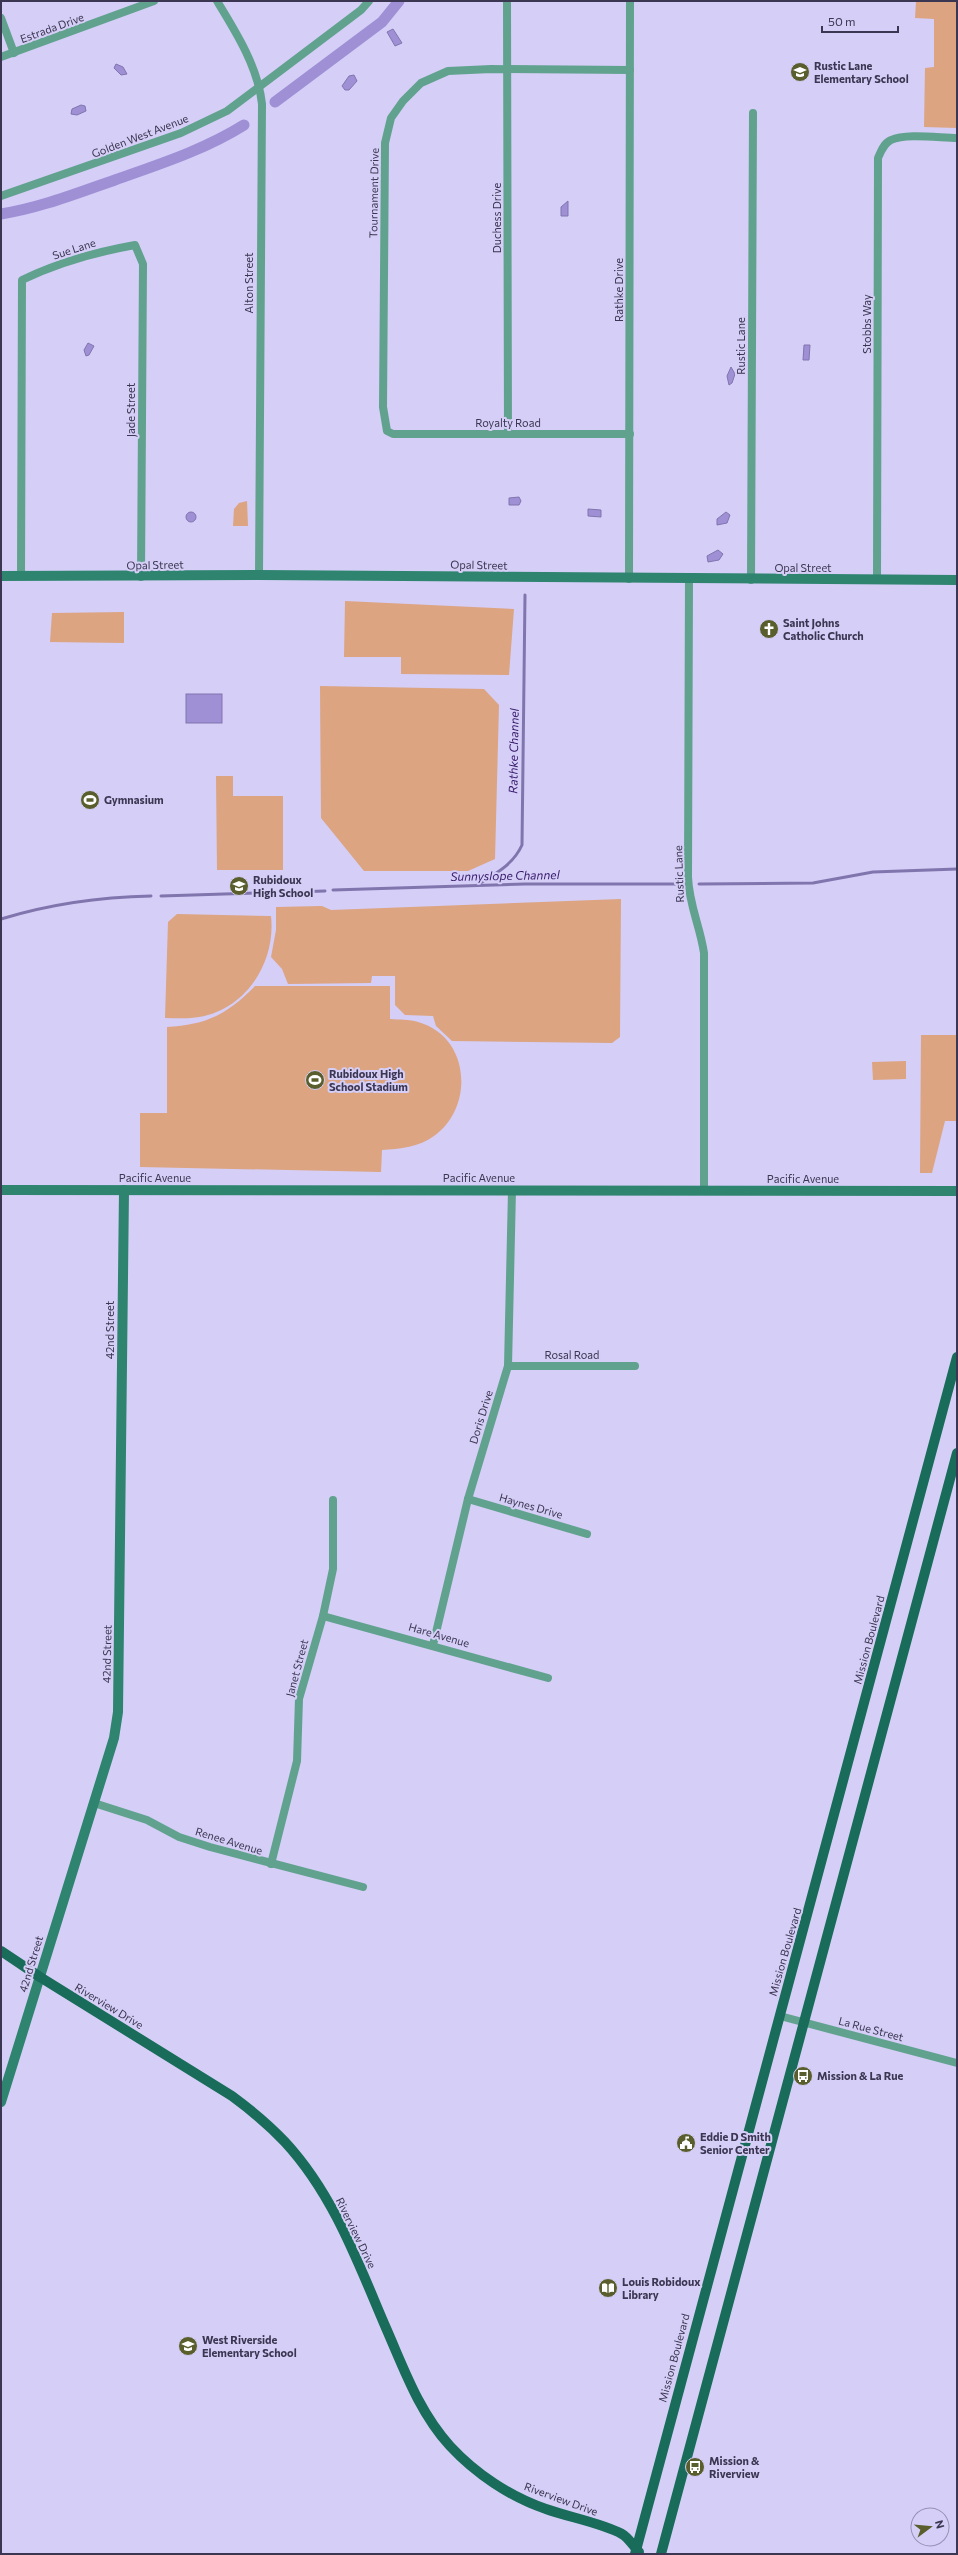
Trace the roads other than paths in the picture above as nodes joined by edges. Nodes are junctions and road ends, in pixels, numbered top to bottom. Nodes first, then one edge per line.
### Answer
1 (154, 1) edge
2 (216, 1) edge
3 (369, 1) edge
4 (507, 1) edge
5 (630, 1) edge
6 (1, 18) edge
7 (14, 53) junction
8 (1, 57) edge
9 (508, 69) junction
10 (630, 70) junction
11 (260, 88) junction
12 (753, 113) dead end
13 (957, 138) edge
14 (1, 196) edge
15 (135, 245) joint
16 (388, 431) joint
17 (508, 434) junction
18 (630, 434) junction
19 (259, 575) junction
20 (1, 576) edge
21 (21, 576) junction
22 (141, 577) junction
23 (630, 579) junction
24 (689, 579) junction
25 (751, 580) junction
26 (877, 580) junction
27 (957, 580) edge
28 (1, 1190) edge
29 (124, 1190) junction
30 (512, 1190) junction
31 (704, 1191) junction
32 (957, 1191) edge
33 (957, 1357) edge
34 (508, 1366) junction
35 (635, 1366) dead end
36 (957, 1453) edge
37 (468, 1499) junction
38 (333, 1500) dead end
39 (588, 1534) dead end
40 (323, 1616) junction
41 (433, 1645) junction
42 (548, 1678) dead end
43 (94, 1803) junction
44 (271, 1864) junction
45 (362, 1887) dead end
46 (1, 1951) edge
47 (40, 1977) junction
48 (780, 2016) junction
49 (803, 2023) junction
50 (957, 2063) edge
51 (1, 2102) edge
52 (637, 2552) edge
53 (661, 2554) edge

1 - 7 street, Estrada Drive
2 - 11 street, Alton Street
3 - 11 street, Golden West Avenue
4 - 9 street, Duchess Drive
5 - 10 street, Rathke Drive
6 - 7 street
7 - 8 street, Estrada Drive
9 - 10 street, Tournament Drive
9 - 16 street, Tournament Drive
9 - 17 street, Duchess Drive
10 - 18 street, Rathke Drive
11 - 14 street, Golden West Avenue
11 - 19 street, Alton Street
12 - 25 street, Rustic Lane
13 - 26 street, Stobbs Way
15 - 21 street, Sue Lane
15 - 22 street, Jade Street
16 - 17 street, Royalty Road
17 - 18 street, Royalty Road
18 - 23 street, Rathke Drive
19 - 22 street, Opal Street
19 - 23 street, Opal Street
20 - 21 street, Opal Street
21 - 22 street, Opal Street
23 - 24 street, Opal Street
24 - 25 street, Opal Street
24 - 31 street, Rustic Lane
25 - 26 street, Opal Street
26 - 27 street, Opal Street
28 - 29 street, Pacific Avenue
29 - 30 street, Pacific Avenue
29 - 43 street, 42nd Street
30 - 31 street, Pacific Avenue
30 - 34 street, Doris Drive
31 - 32 street, Pacific Avenue
33 - 48 main road, Mission Boulevard
34 - 35 street, Rosal Road
34 - 37 street, Doris Drive
36 - 49 main road
37 - 39 street, Haynes Drive
37 - 41 street, Doris Drive
38 - 40 street, Janet Street
40 - 41 street, Hare Avenue
40 - 44 street, Janet Street
41 - 42 street, Hare Avenue
43 - 44 street, Renee Avenue
43 - 47 street, 42nd Street
44 - 45 street, Renee Avenue
46 - 47 main road, Riverview Drive
47 - 51 street, 42nd Street
47 - 52 main road, Riverview Drive
48 - 49 street, La Rue Street
48 - 52 main road, Mission Boulevard
49 - 50 street, La Rue Street
49 - 53 main road

